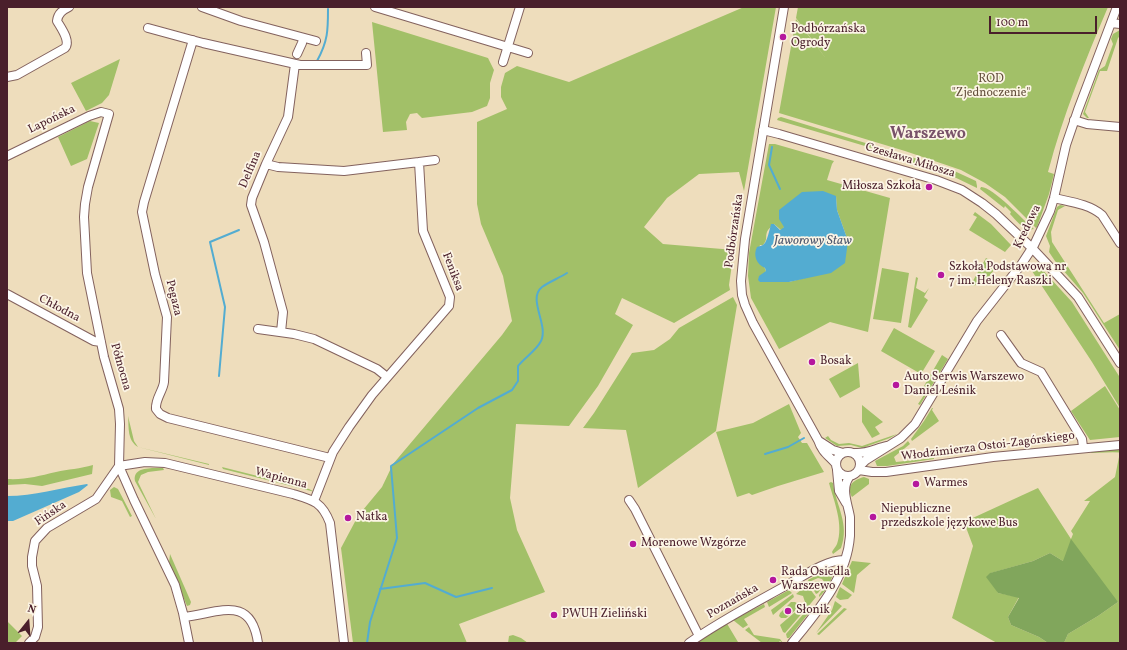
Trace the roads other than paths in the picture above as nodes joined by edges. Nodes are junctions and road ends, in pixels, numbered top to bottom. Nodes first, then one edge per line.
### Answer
1 (69, 7) edge
2 (202, 7) edge
3 (375, 7) edge
4 (520, 7) edge
5 (784, 7) edge
6 (1117, 7) edge
7 (1111, 23) junction
8 (1120, 24) edge
9 (148, 28) dead end
10 (303, 38) junction
11 (193, 40) junction
12 (316, 41) dead end
13 (508, 47) junction
14 (366, 52) dead end
15 (528, 53) dead end
16 (297, 54) dead end
17 (503, 62) dead end
18 (294, 64) junction
19 (7, 77) edge
20 (109, 114) joint
21 (1074, 120) junction
22 (1120, 127) edge
23 (763, 130) junction
24 (7, 156) edge
25 (435, 160) dead end
26 (419, 162) junction
27 (266, 164) junction
28 (1054, 198) junction
29 (1120, 243) edge
30 (1032, 248) junction
31 (7, 294) edge
32 (258, 329) dead end
33 (281, 332) junction
34 (1001, 335) dead end
35 (101, 342) junction
36 (1120, 363) edge
37 (387, 377) junction
38 (819, 441) junction
39 (1120, 445) edge
40 (888, 446) junction
41 (1083, 447) junction
42 (843, 453) junction
43 (855, 453) junction
44 (330, 458) junction
45 (120, 466) junction
46 (836, 467) junction
47 (859, 468) junction
48 (850, 476) junction
49 (629, 500) dead end
50 (314, 501) junction
51 (846, 504) junction
52 (845, 560) junction
53 (184, 617) junction
54 (699, 636) junction
55 (29, 643) edge
56 (189, 643) edge
57 (258, 643) edge
58 (344, 643) edge
59 (689, 643) edge
60 (792, 643) edge

1 - 19 street
2 - 10 street
3 - 13 street
4 - 13 street
5 - 23 street, Podbórzańska
6 - 7 street, Kredowa
7 - 8 street
7 - 21 street, Kredowa
9 - 11 street
10 - 12 street
10 - 16 street
11 - 18 street
11 - 44 street, Pegaza
13 - 15 street
13 - 17 street
14 - 18 street
18 - 27 street, Delfina
20 - 24 street, Lapońska
20 - 35 street, Północna
21 - 22 street
21 - 28 street, Kredowa
23 - 30 street, Czesława Miłosza
23 - 38 street, Podbórzańska
25 - 26 street
26 - 27 street
26 - 37 street, Feniksa
27 - 33 street, Delfina
28 - 29 street
28 - 30 street, Kredowa
30 - 36 street, Czesława Miłosza
30 - 40 street, Kredowa
31 - 35 street, Chłodna
32 - 33 street
33 - 37 street
34 - 41 street
35 - 45 street, Północna
37 - 44 street, Feniksa
38 - 42 street
38 - 46 street, Podbórzańska
39 - 41 street, Włodzimierza Ostoi-Zagórskiego
40 - 43 street, Kredowa
40 - 47 street, Kredowa
41 - 47 street, Włodzimierza Ostoi-Zagórskiego
42 - 43 street
42 - 46 street
43 - 47 street
44 - 50 street, Feniksa
45 - 50 street, Wapienna
45 - 53 street, Północna
45 - 55 street, Fińska
46 - 48 street
46 - 51 street
47 - 48 street
48 - 51 street
49 - 54 street, Poznańska
50 - 58 street, Wapienna
51 - 52 street
52 - 54 street, Poznańska
52 - 60 street
53 - 56 street, Północna
53 - 57 street
54 - 59 street, Poznańska

